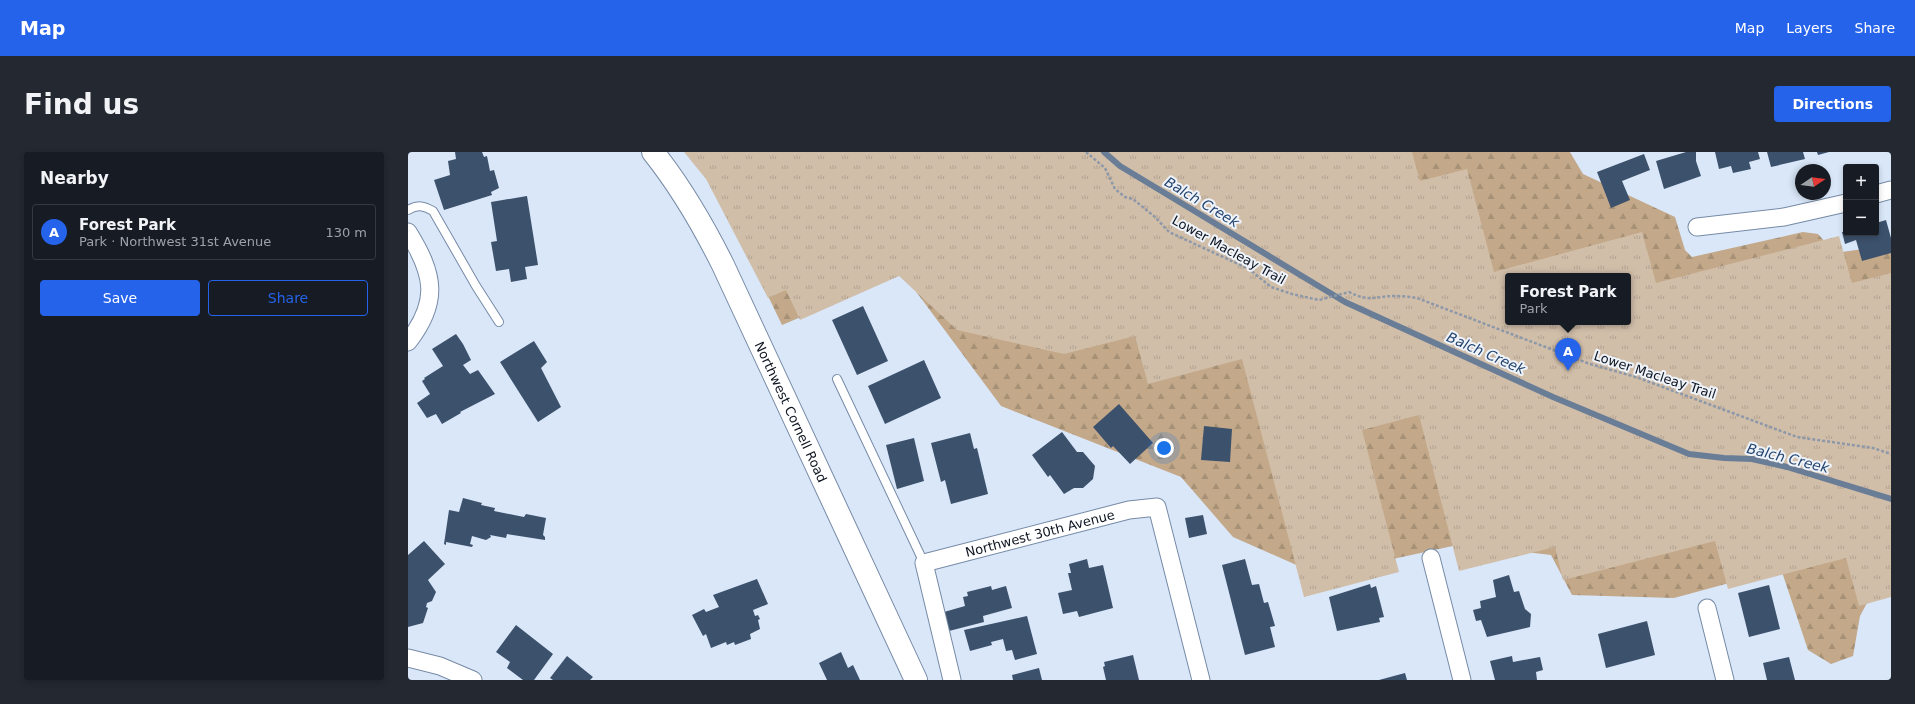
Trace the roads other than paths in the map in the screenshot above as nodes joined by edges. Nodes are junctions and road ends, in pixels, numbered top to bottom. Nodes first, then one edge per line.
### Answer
1 (653, 152) edge
2 (1891, 190) edge
3 (1879, 193) edge
4 (1843, 204) edge
5 (408, 210) edge
6 (1697, 227) dead end
7 (408, 232) edge
8 (499, 322) dead end
9 (408, 342) edge
10 (837, 379) dead end
11 (1431, 558) dead end
12 (924, 563) junction
13 (1707, 608) dead end
14 (408, 658) edge
15 (473, 680) edge
16 (916, 680) edge
17 (952, 680) edge
18 (1201, 680) edge
19 (1462, 680) edge
20 (1725, 680) edge

1 - 16 main road, Northwest Cornell Road
2 - 3 street
4 - 6 street
5 - 8 lane
7 - 9 street
10 - 12 lane
11 - 19 street
12 - 17 street
12 - 18 street, Northwest 30th Avenue
13 - 20 street
14 - 15 street

